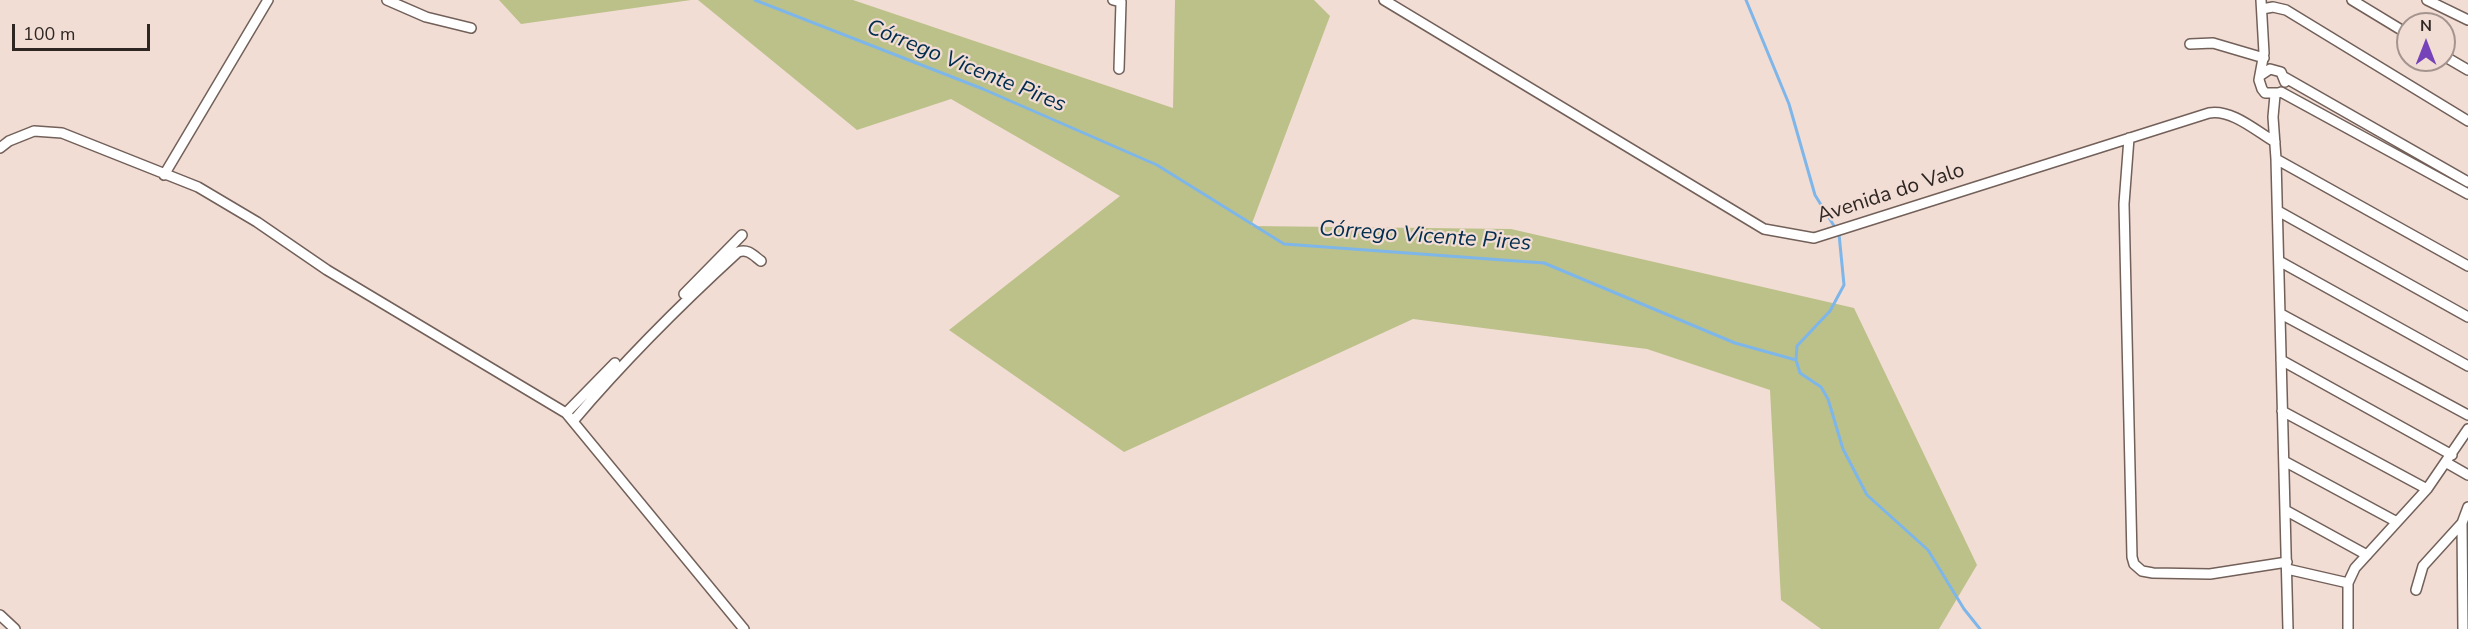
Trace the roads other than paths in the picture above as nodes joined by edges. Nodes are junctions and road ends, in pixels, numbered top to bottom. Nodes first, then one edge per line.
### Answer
1 (268, 0) edge
2 (387, 0) edge
3 (1113, 0) edge
4 (1384, 0) edge
5 (2352, 0) edge
6 (2427, 0) edge
7 (2262, 5) edge
8 (2468, 20) edge
9 (2396, 27) edge
10 (471, 28) dead end
11 (2190, 44) dead end
12 (2264, 56) junction
13 (1119, 69) dead end
14 (2275, 69) junction
15 (2261, 75) junction
16 (2284, 77) junction
17 (2274, 93) junction
18 (2468, 121) edge
19 (2129, 138) junction
20 (2275, 142) junction
21 (0, 148) edge
22 (2276, 159) junction
23 (164, 175) junction
24 (2468, 182) edge
25 (2468, 194) edge
26 (2277, 211) junction
27 (742, 235) dead end
28 (761, 261) dead end
29 (2279, 261) junction
30 (2468, 267) edge
31 (2281, 314) junction
32 (2468, 317) edge
33 (2281, 360) junction
34 (2468, 366) edge
35 (2282, 411) junction
36 (566, 412) junction
37 (2468, 415) edge
38 (574, 420) junction
39 (2468, 430) edge
40 (2449, 459) junction
41 (2284, 461) junction
42 (2468, 475) edge
43 (2427, 489) junction
44 (2468, 507) edge
45 (2285, 510) junction
46 (2397, 522) junction
47 (2462, 523) junction
48 (2367, 555) junction
49 (2287, 566) junction
50 (2348, 583) junction
51 (2416, 590) dead end
52 (0, 615) edge
53 (15, 629) edge
54 (744, 629) edge
55 (2288, 629) edge
56 (2348, 629) edge
57 (2463, 629) edge

1 - 23 street
2 - 10 street
3 - 13 street
4 - 19 street, Avenida do Valo
5 - 9 street
6 - 8 street
7 - 12 street
7 - 18 street
11 - 12 street
12 - 14 street
12 - 15 street
14 - 15 street
14 - 16 street
15 - 17 street
16 - 17 street
16 - 24 street
17 - 20 street
17 - 25 street
19 - 20 street, Avenida do Valo
19 - 49 street
20 - 22 street
21 - 23 street
22 - 26 street
22 - 30 street
23 - 36 street
26 - 29 street
26 - 32 street
27 - 36 street
28 - 38 street
29 - 31 street
29 - 34 street
31 - 33 street
31 - 37 street
33 - 35 street
33 - 40 street
35 - 41 street
35 - 43 street
36 - 38 street
38 - 54 street
39 - 40 street
40 - 42 street
40 - 43 street
41 - 45 street
41 - 46 street
43 - 46 street
44 - 47 street
45 - 48 street
45 - 49 street
46 - 48 street
47 - 51 street
47 - 57 street
48 - 50 street
49 - 50 street
49 - 55 street
50 - 56 street
52 - 53 street

